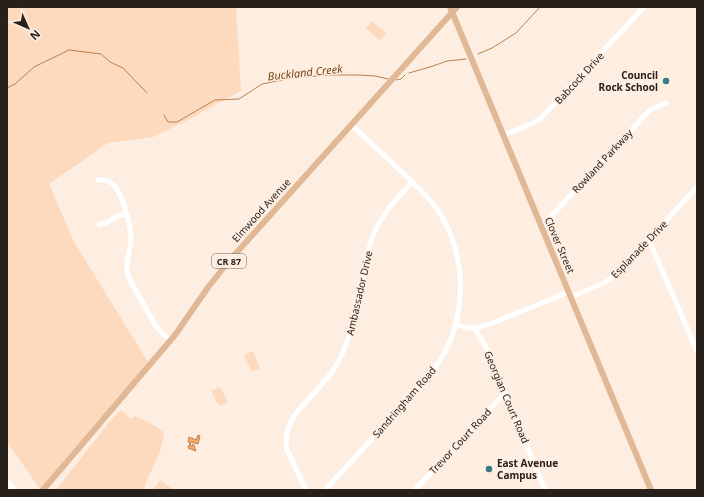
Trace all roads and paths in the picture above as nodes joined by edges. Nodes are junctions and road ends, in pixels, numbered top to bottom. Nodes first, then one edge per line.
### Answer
1 (457, 7) edge
2 (644, 7) edge
3 (451, 10) edge
4 (666, 103) dead end
5 (351, 125) junction
6 (504, 135) junction
7 (98, 180) dead end
8 (412, 182) junction
9 (696, 190) edge
10 (126, 214) junction
11 (99, 224) dead end
12 (542, 226) junction
13 (649, 240) junction
14 (570, 295) junction
15 (455, 324) junction
16 (475, 328) junction
17 (170, 340) junction
18 (697, 351) edge
19 (505, 393) junction
20 (7, 481) edge
21 (15, 490) edge
22 (43, 490) edge
23 (306, 490) edge
24 (325, 490) edge
25 (415, 490) edge
26 (545, 490) edge
27 (650, 490) edge

1 - 3 main road, Elmwood Avenue / CR 87
2 - 6 street, Babcock Drive
3 - 5 main road, Elmwood Avenue / CR 87
3 - 6 main road, Clover Street
4 - 12 street, Rowland Parkway
5 - 8 street, Sandringham Road
5 - 17 main road, Elmwood Avenue / CR 87
6 - 12 main road, Clover Street
7 - 10 street
8 - 15 street, Sandringham Road
8 - 23 street, Ambassador Drive
9 - 13 street, Esplanade Drive
10 - 11 street
10 - 17 street
12 - 14 main road, Clover Street
13 - 14 street, Esplanade Drive
13 - 18 street
14 - 16 street, Esplanade Drive
14 - 27 main road, Clover Street
15 - 16 street, Esplanade Drive
15 - 24 street, Sandringham Road
16 - 19 street, Georgian Court Road
17 - 22 main road, Elmwood Avenue / CR 87
19 - 25 street, Trevor Court Road
19 - 26 street, Georgian Court Road
20 - 21 street

